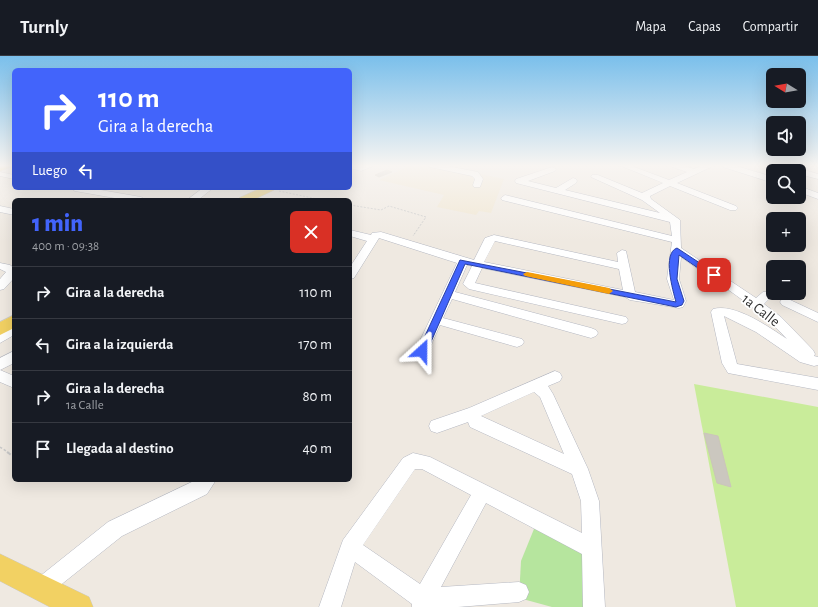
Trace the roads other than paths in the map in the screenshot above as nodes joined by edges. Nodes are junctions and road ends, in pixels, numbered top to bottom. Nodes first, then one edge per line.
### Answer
1 (90, 191) edge
2 (205, 191) edge
3 (265, 191) edge
4 (557, 191) edge
5 (630, 191) edge
6 (656, 191) edge
7 (689, 191) edge
8 (806, 192) edge
9 (818, 196) edge
10 (645, 197) junction
11 (130, 198) edge
12 (195, 198) edge
13 (248, 198) edge
14 (505, 198) dead end
15 (592, 208) dead end
16 (733, 208) dead end
17 (0, 209) edge
18 (12, 212) edge
19 (675, 220) junction
20 (352, 234) edge
21 (373, 239) junction
22 (677, 240) junction
23 (622, 253) dead end
24 (463, 261) junction
25 (479, 265) junction
26 (0, 266) edge
27 (625, 267) junction
28 (352, 273) edge
29 (0, 286) edge
30 (448, 294) junction
31 (630, 296) junction
32 (766, 296) edge
33 (786, 302) dead end
34 (756, 304) junction
35 (12, 317) edge
36 (818, 318) edge
37 (436, 320) junction
38 (622, 320) dead end
39 (12, 322) edge
40 (0, 324) edge
41 (0, 330) edge
42 (12, 330) edge
43 (591, 333) dead end
44 (0, 338) edge
45 (517, 342) dead end
46 (422, 351) dead end
47 (12, 357) edge
48 (816, 363) edge
49 (0, 365) edge
50 (0, 376) edge
51 (555, 377) dead end
52 (12, 381) edge
53 (818, 384) edge
54 (535, 387) junction
55 (474, 413) junction
56 (437, 426) dead end
57 (579, 469) junction
58 (206, 482) edge
59 (482, 493) junction
60 (350, 546) junction
61 (592, 549) junction
62 (0, 567) edge
63 (41, 588) junction
64 (519, 592) dead end
65 (422, 603) edge
66 (79, 607) edge
67 (330, 607) edge
68 (594, 607) edge

1 - 11 street
2 - 12 street
3 - 13 main road
4 - 19 street
5 - 10 street
6 - 10 street
7 - 16 street
8 - 9 street
10 - 19 street
14 - 22 street
15 - 22 street
17 - 18 street
19 - 22 street
20 - 21 street
21 - 24 street
21 - 28 street
22 - 31 street
22 - 34 street, 1a Calle
23 - 27 street
24 - 25 street
24 - 30 street
25 - 27 street
25 - 31 street
25 - 38 street
26 - 29 street
27 - 31 street
30 - 37 street
30 - 43 street
32 - 34 street
33 - 36 street
34 - 48 street, 1a Calle
35 - 40 street
37 - 45 street
37 - 46 street
39 - 41 main road
42 - 44 street
47 - 49 street
48 - 53 street
50 - 52 street
51 - 54 street
54 - 55 street
54 - 57 street
55 - 56 street
55 - 57 street
57 - 61 street
58 - 63 street
59 - 60 street
59 - 61 street
59 - 65 street
60 - 65 street
60 - 67 street
61 - 68 street
62 - 63 main road
63 - 66 main road
64 - 65 street

